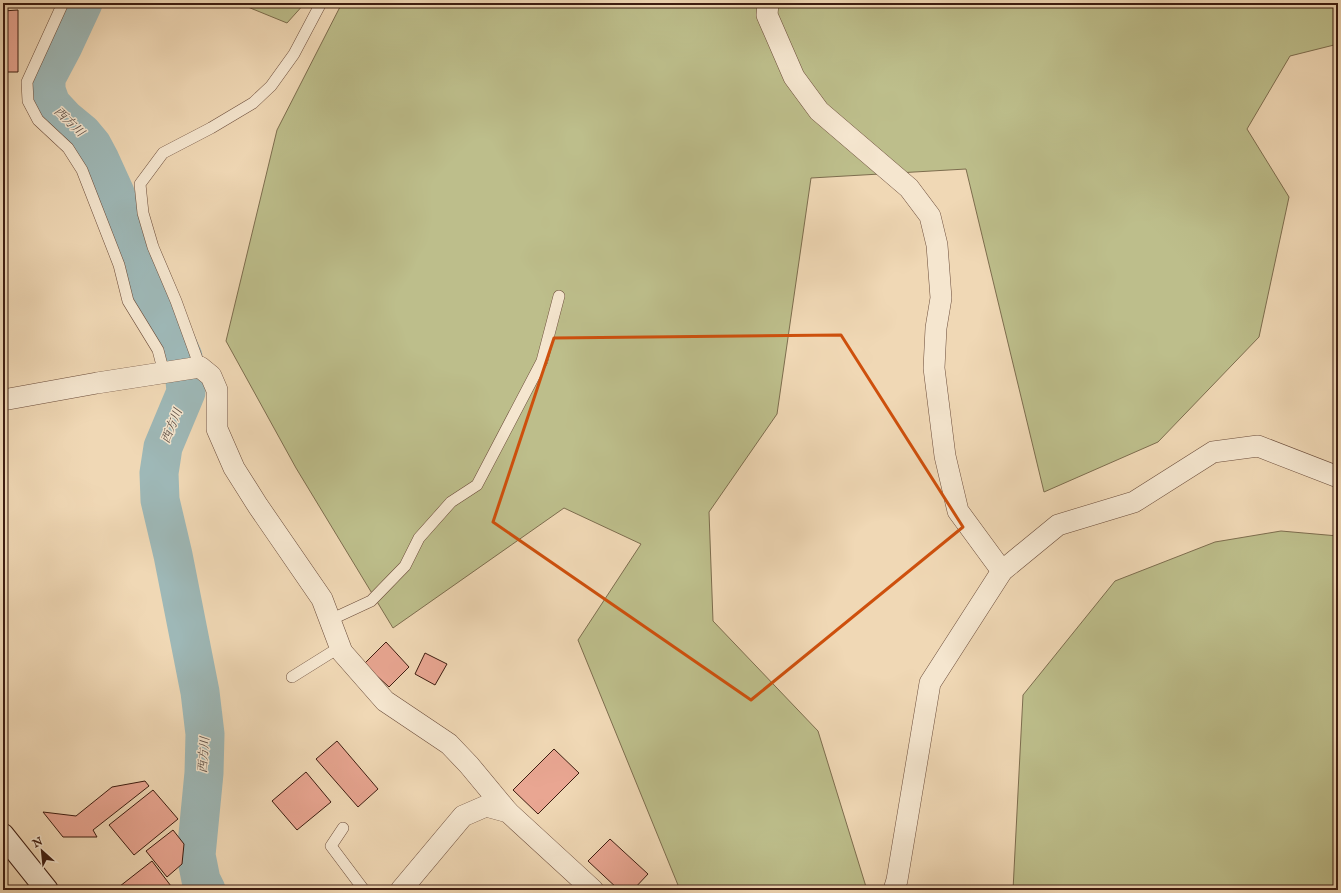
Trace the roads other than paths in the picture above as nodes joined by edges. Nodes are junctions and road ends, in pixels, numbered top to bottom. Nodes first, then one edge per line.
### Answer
1 (63, 3) edge
2 (321, 3) edge
3 (768, 3) edge
4 (559, 296) dead end
5 (200, 368) junction
6 (168, 372) junction
7 (3, 400) edge
8 (1338, 477) edge
9 (1002, 571) junction
10 (330, 620) junction
11 (340, 647) junction
12 (292, 677) dead end
13 (508, 812) junction
14 (343, 828) dead end
15 (3, 835) edge
16 (47, 890) edge
17 (364, 890) edge
18 (401, 890) edge
19 (593, 890) edge
20 (894, 890) edge

1 - 6 lane
2 - 5 lane
3 - 9 street
4 - 10 lane
5 - 6 street
5 - 10 street
6 - 7 street
8 - 9 street
9 - 20 street
10 - 11 street
11 - 12 lane
11 - 13 street
13 - 18 street
13 - 19 street
14 - 17 lane
15 - 16 main road

